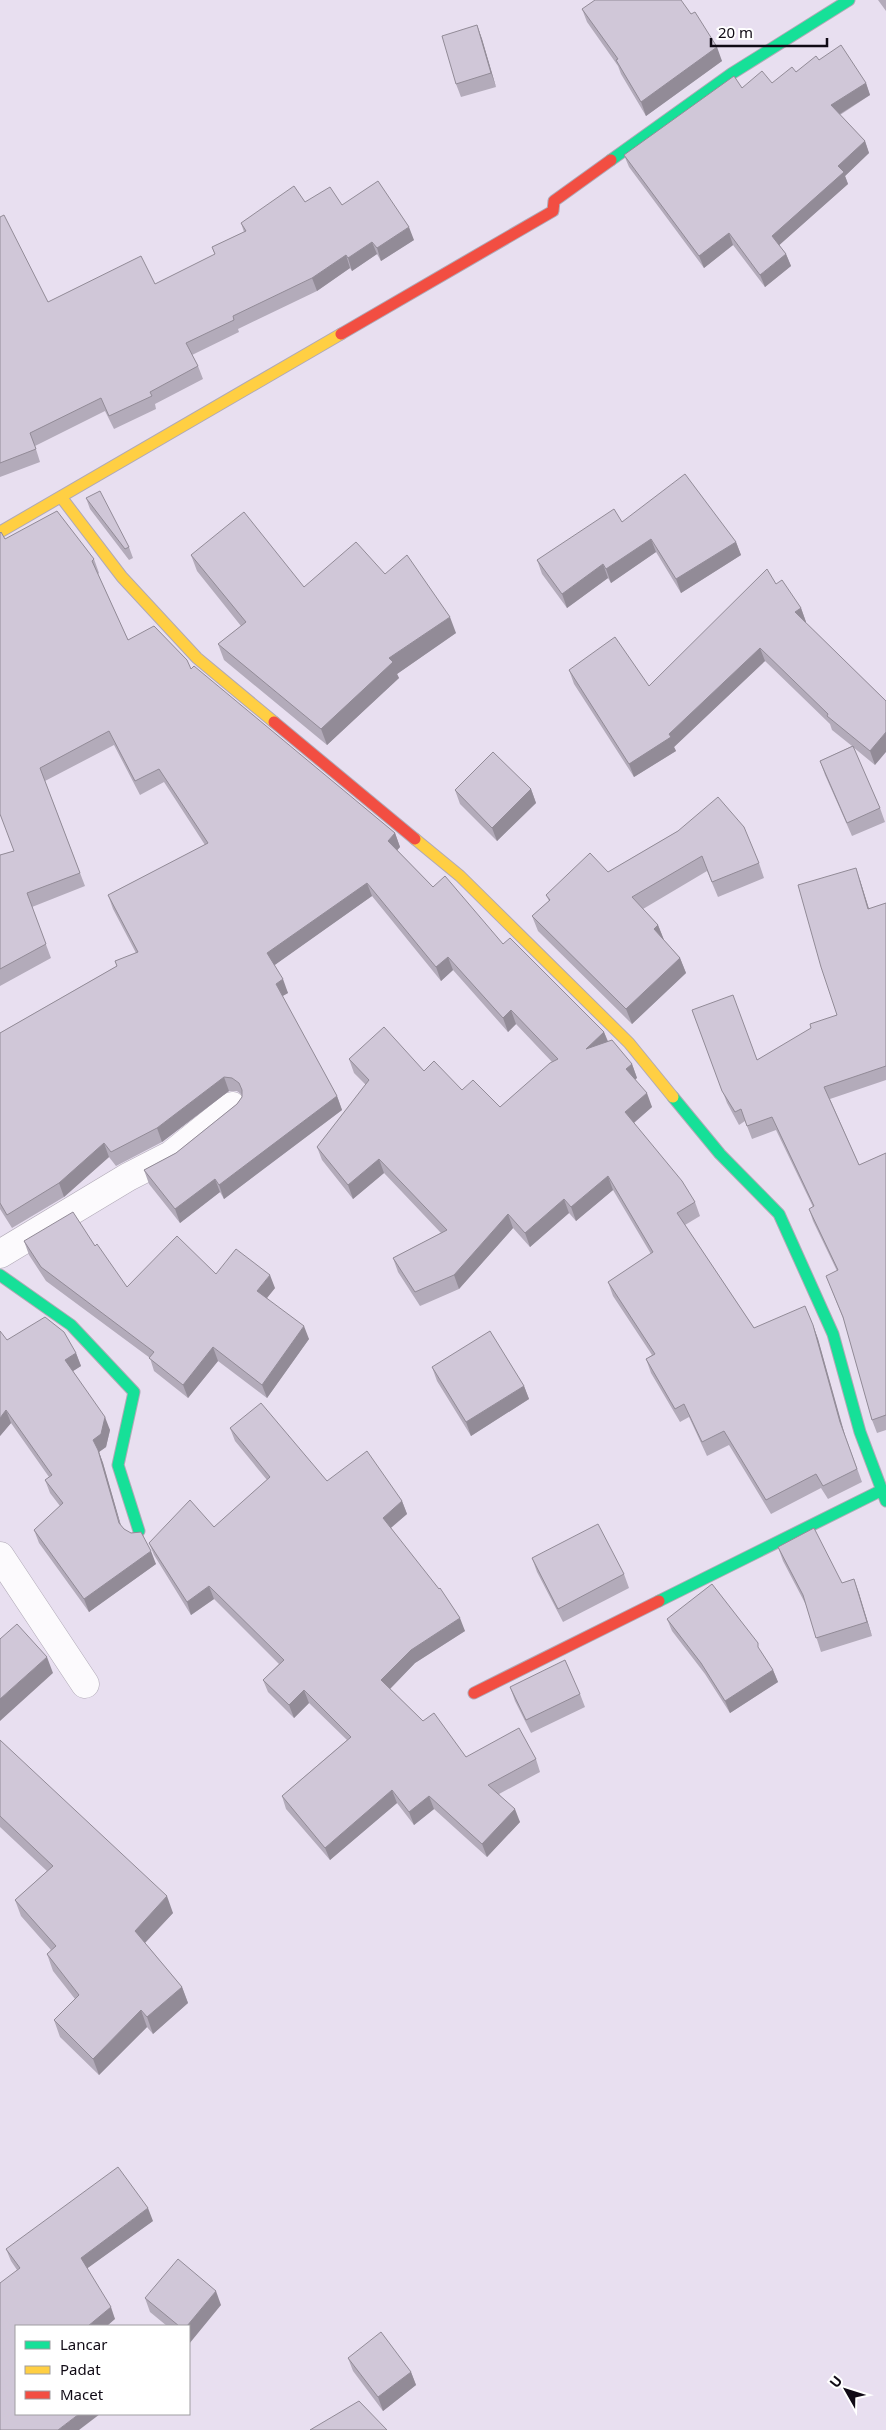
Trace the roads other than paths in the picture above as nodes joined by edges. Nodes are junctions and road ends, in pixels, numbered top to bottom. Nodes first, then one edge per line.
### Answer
1 (849, 0) edge
2 (61, 497) junction
3 (0, 532) edge
4 (232, 1106) edge
5 (0, 1254) edge
6 (0, 1275) edge
7 (884, 1495) edge
8 (139, 1530) edge
9 (0, 1556) edge
10 (85, 1684) dead end
11 (474, 1693) dead end

1 - 2 street
2 - 3 street
2 - 7 street
4 - 5 street
6 - 8 street
7 - 11 street
9 - 10 street

